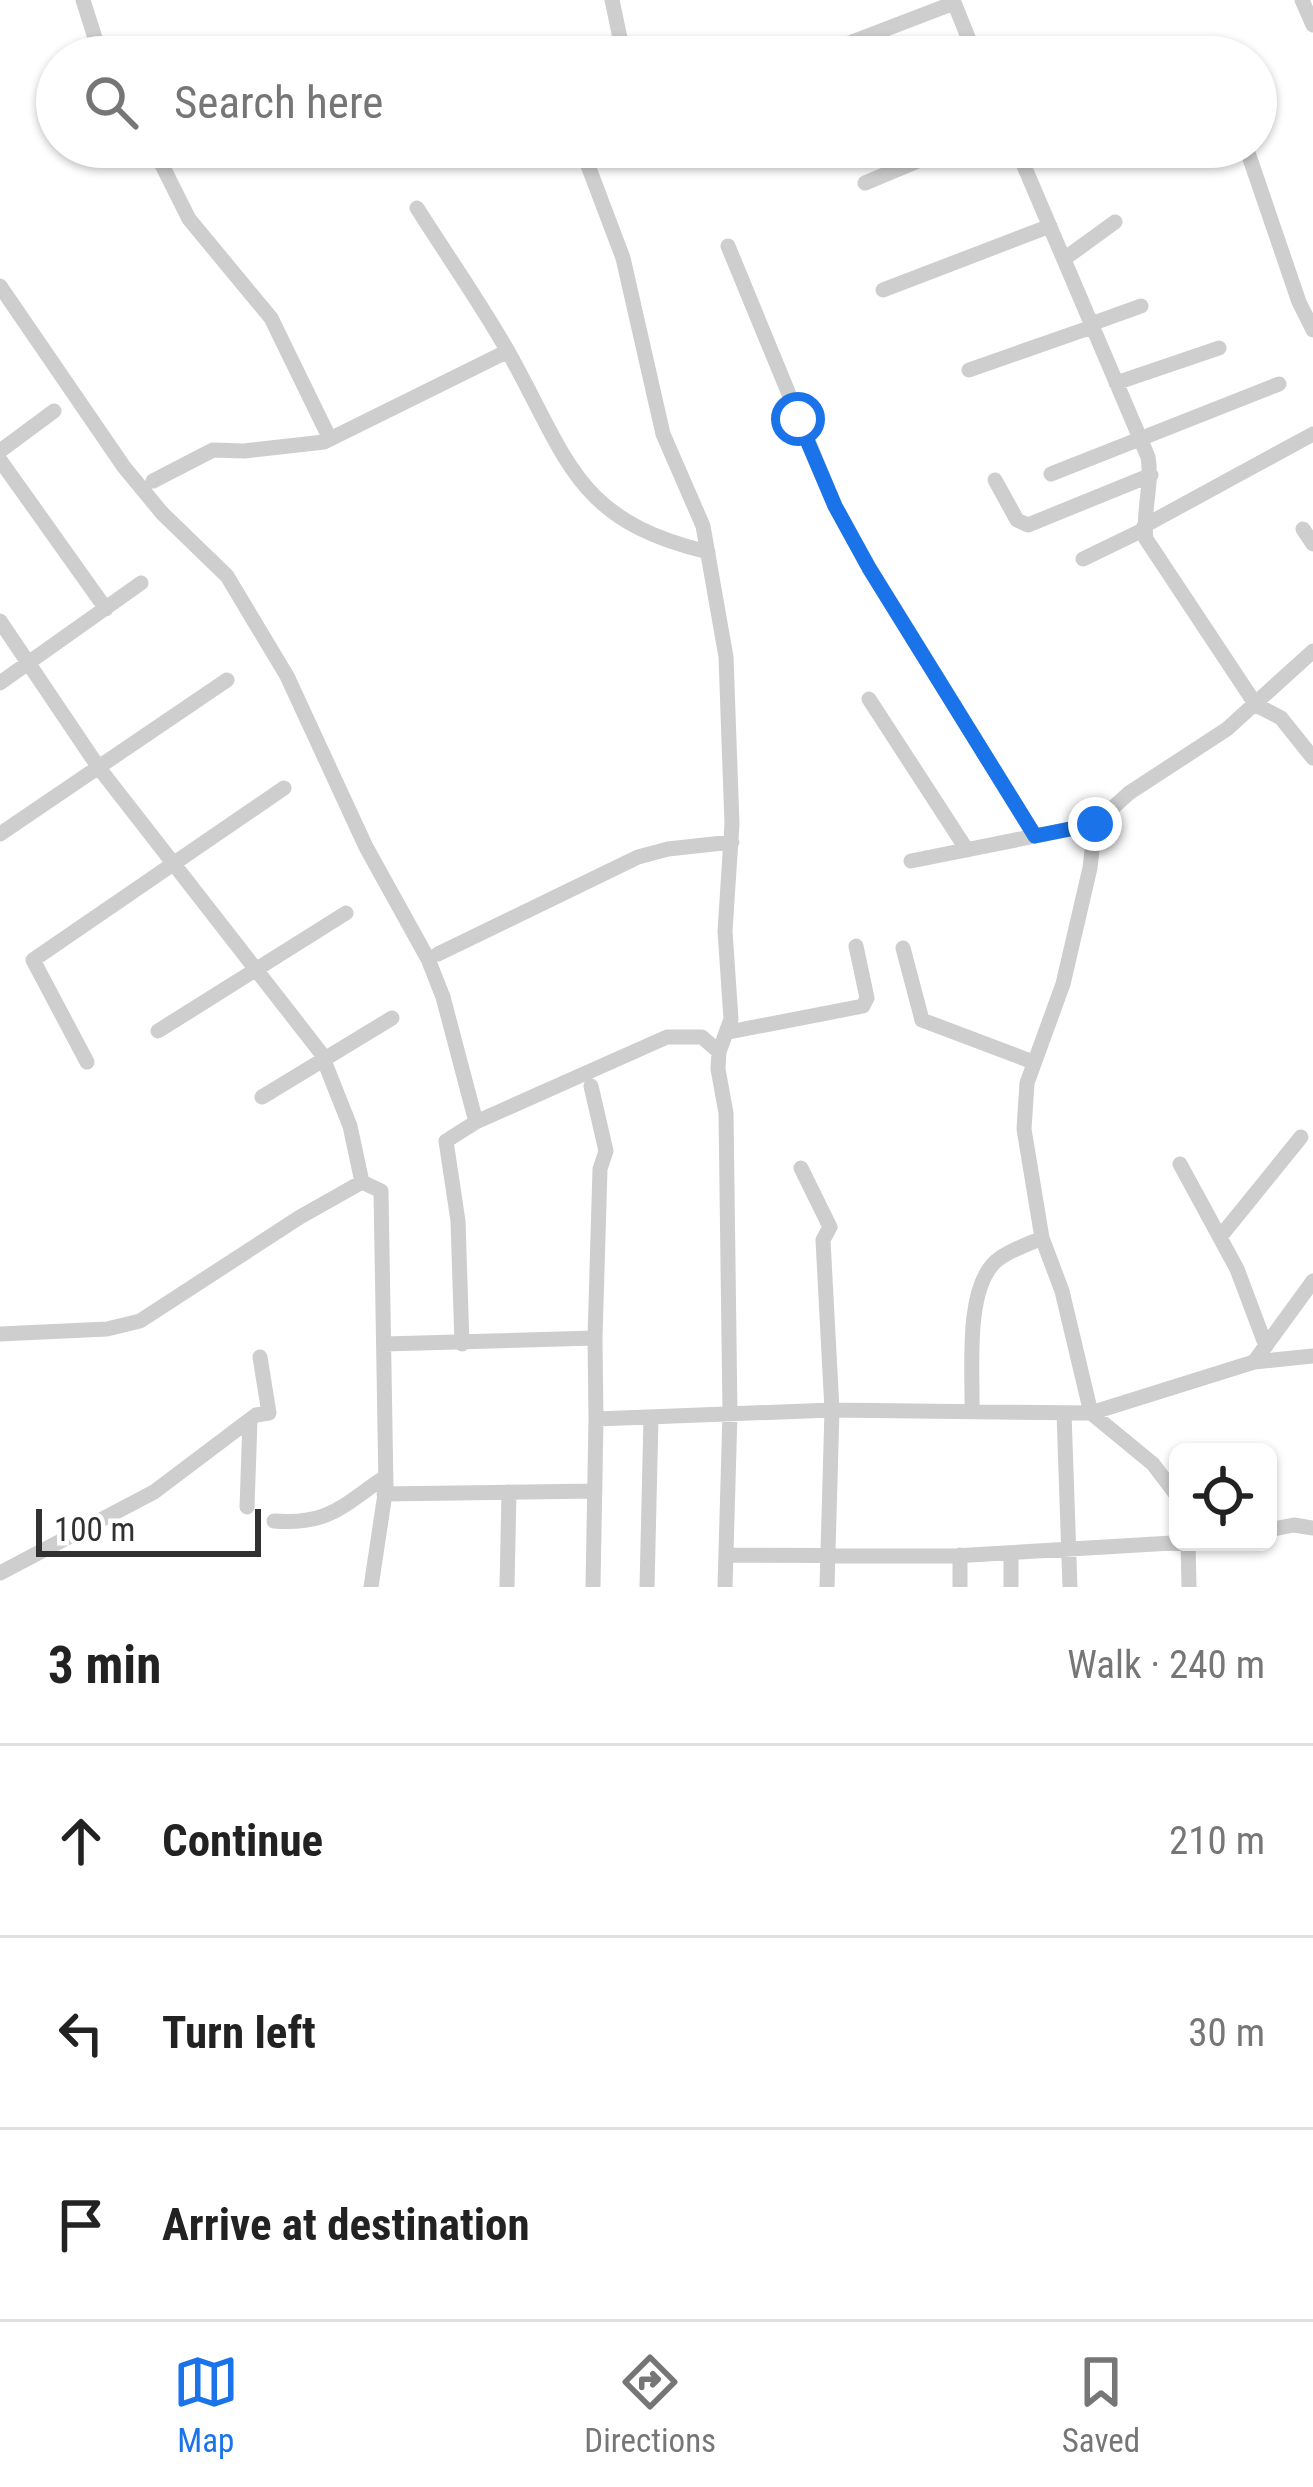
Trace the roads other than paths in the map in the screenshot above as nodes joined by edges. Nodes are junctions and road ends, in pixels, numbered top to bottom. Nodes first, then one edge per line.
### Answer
1 (83, 0) edge
2 (612, 0) edge
3 (1302, 0) edge
4 (953, 1) edge
5 (1313, 25) edge
6 (94, 36) edge
7 (620, 36) edge
8 (866, 36) edge
9 (967, 36) edge
10 (164, 168) edge
11 (588, 168) edge
12 (901, 168) edge
13 (1025, 168) edge
14 (1253, 168) edge
15 (865, 183) dead end
16 (417, 208) dead end
17 (1115, 222) dead end
18 (1050, 226) junction
19 (728, 246) dead end
20 (1064, 260) junction
21 (0, 286) edge
22 (883, 290) dead end
23 (1141, 306) dead end
24 (1091, 326) junction
25 (1313, 330) edge
26 (1219, 348) dead end
27 (508, 351) junction
28 (969, 370) dead end
29 (1116, 383) junction
30 (1279, 384) dead end
31 (54, 411) dead end
32 (1313, 434) edge
33 (1140, 438) junction
34 (330, 440) junction
35 (0, 451) edge
36 (0, 460) edge
37 (1051, 474) dead end
38 (1151, 475) junction
39 (995, 479) dead end
40 (153, 481) dead end
41 (1144, 528) junction
42 (708, 552) junction
43 (1083, 559) dead end
44 (141, 583) dead end
45 (106, 609) junction
46 (0, 621) edge
47 (1313, 651) edge
48 (29, 664) junction
49 (227, 680) dead end
50 (0, 683) edge
51 (869, 698) dead end
52 (1256, 705) junction
53 (1313, 758) edge
54 (99, 768) junction
55 (284, 788) dead end
56 (1095, 824) junction
57 (0, 834) edge
58 (1035, 836) junction
59 (732, 842) junction
60 (968, 850) junction
61 (911, 861) dead end
62 (177, 864) junction
63 (346, 913) dead end
64 (856, 946) dead end
65 (903, 948) dead end
66 (438, 954) dead end
67 (256, 968) junction
68 (392, 1018) dead end
69 (158, 1031) dead end
70 (729, 1032) junction
71 (719, 1052) junction
72 (322, 1057) junction
73 (87, 1062) dead end
74 (1033, 1062) junction
75 (591, 1086) dead end
76 (262, 1097) dead end
77 (476, 1122) junction
78 (1301, 1137) dead end
79 (1180, 1164) dead end
80 (801, 1168) dead end
81 (362, 1182) junction
82 (1042, 1238) junction
83 (1220, 1238) junction
84 (1313, 1280) edge
85 (0, 1334) edge
86 (595, 1338) junction
87 (462, 1343) junction
88 (384, 1344) junction
89 (1266, 1346) junction
90 (1313, 1356) edge
91 (260, 1357) dead end
92 (1254, 1362) junction
93 (832, 1410) junction
94 (972, 1412) junction
95 (730, 1413) junction
96 (1064, 1413) junction
97 (1091, 1413) junction
98 (651, 1418) junction
99 (596, 1419) junction
100 (250, 1420) junction
101 (385, 1485) junction
102 (1169, 1485) edge
103 (595, 1491) junction
104 (509, 1492) junction
105 (247, 1507) dead end
106 (274, 1521) dead end
107 (1277, 1528) edge
108 (1313, 1528) edge
109 (1169, 1543) edge
110 (1070, 1550) junction
111 (1188, 1551) edge
112 (1011, 1552) junction
113 (725, 1555) junction
114 (960, 1555) junction
115 (827, 1556) junction
116 (0, 1573) edge
117 (370, 1587) edge
118 (507, 1587) edge
119 (593, 1587) edge
120 (647, 1587) edge
121 (725, 1587) edge
122 (827, 1587) edge
123 (960, 1587) edge
124 (1011, 1587) edge
125 (1070, 1587) edge
126 (1189, 1587) edge

1 - 6 street
2 - 7 street
3 - 5 street
4 - 8 street
4 - 9 street
10 - 34 street
11 - 42 street
12 - 15 street
13 - 18 street
14 - 25 street
16 - 27 street
17 - 20 street
18 - 20 street
18 - 22 street
19 - 58 street
20 - 24 street
21 - 77 street
23 - 24 street
24 - 28 street
24 - 29 street
26 - 29 street
27 - 34 street
27 - 42 street
29 - 33 street
30 - 33 street
31 - 35 street
32 - 41 street
33 - 37 street
33 - 38 street
34 - 40 street
36 - 45 street
38 - 39 street
38 - 41 street
41 - 43 street
41 - 52 street
42 - 59 street
44 - 45 street
45 - 48 street
46 - 48 street
47 - 52 street
48 - 50 street
48 - 54 street
49 - 54 street
51 - 60 street
52 - 53 street
52 - 56 street
54 - 57 street
54 - 62 street
55 - 62 street
56 - 58 street
56 - 74 street
58 - 60 street
59 - 66 street
59 - 70 street
60 - 61 street
62 - 67 street
62 - 73 street
63 - 67 street
64 - 70 street
65 - 74 street
67 - 69 street
67 - 72 street
68 - 72 street
70 - 71 street
71 - 77 street
71 - 95 street
72 - 76 street
72 - 81 street
74 - 82 street
75 - 86 street
77 - 87 street
78 - 83 street
79 - 83 street
80 - 93 street
81 - 85 street
81 - 88 street
82 - 94 street
82 - 97 street
83 - 89 street
84 - 89 street
86 - 87 street
86 - 99 street
87 - 88 street
88 - 101 street
89 - 92 street
90 - 92 street
91 - 100 street
92 - 97 street
93 - 94 street
93 - 95 street
93 - 115 street
94 - 96 street
95 - 98 street
95 - 113 street
96 - 97 street
96 - 110 street
97 - 102 street
98 - 99 street
98 - 120 street
99 - 103 street
100 - 105 street
100 - 116 street
101 - 104 street
101 - 106 street
101 - 117 street
103 - 104 street
103 - 119 street
104 - 118 street
107 - 108 street
109 - 110 street
110 - 112 street
110 - 125 street
111 - 126 street
112 - 114 street
112 - 124 street
113 - 115 street
113 - 121 street
114 - 115 street
114 - 123 street
115 - 122 street

